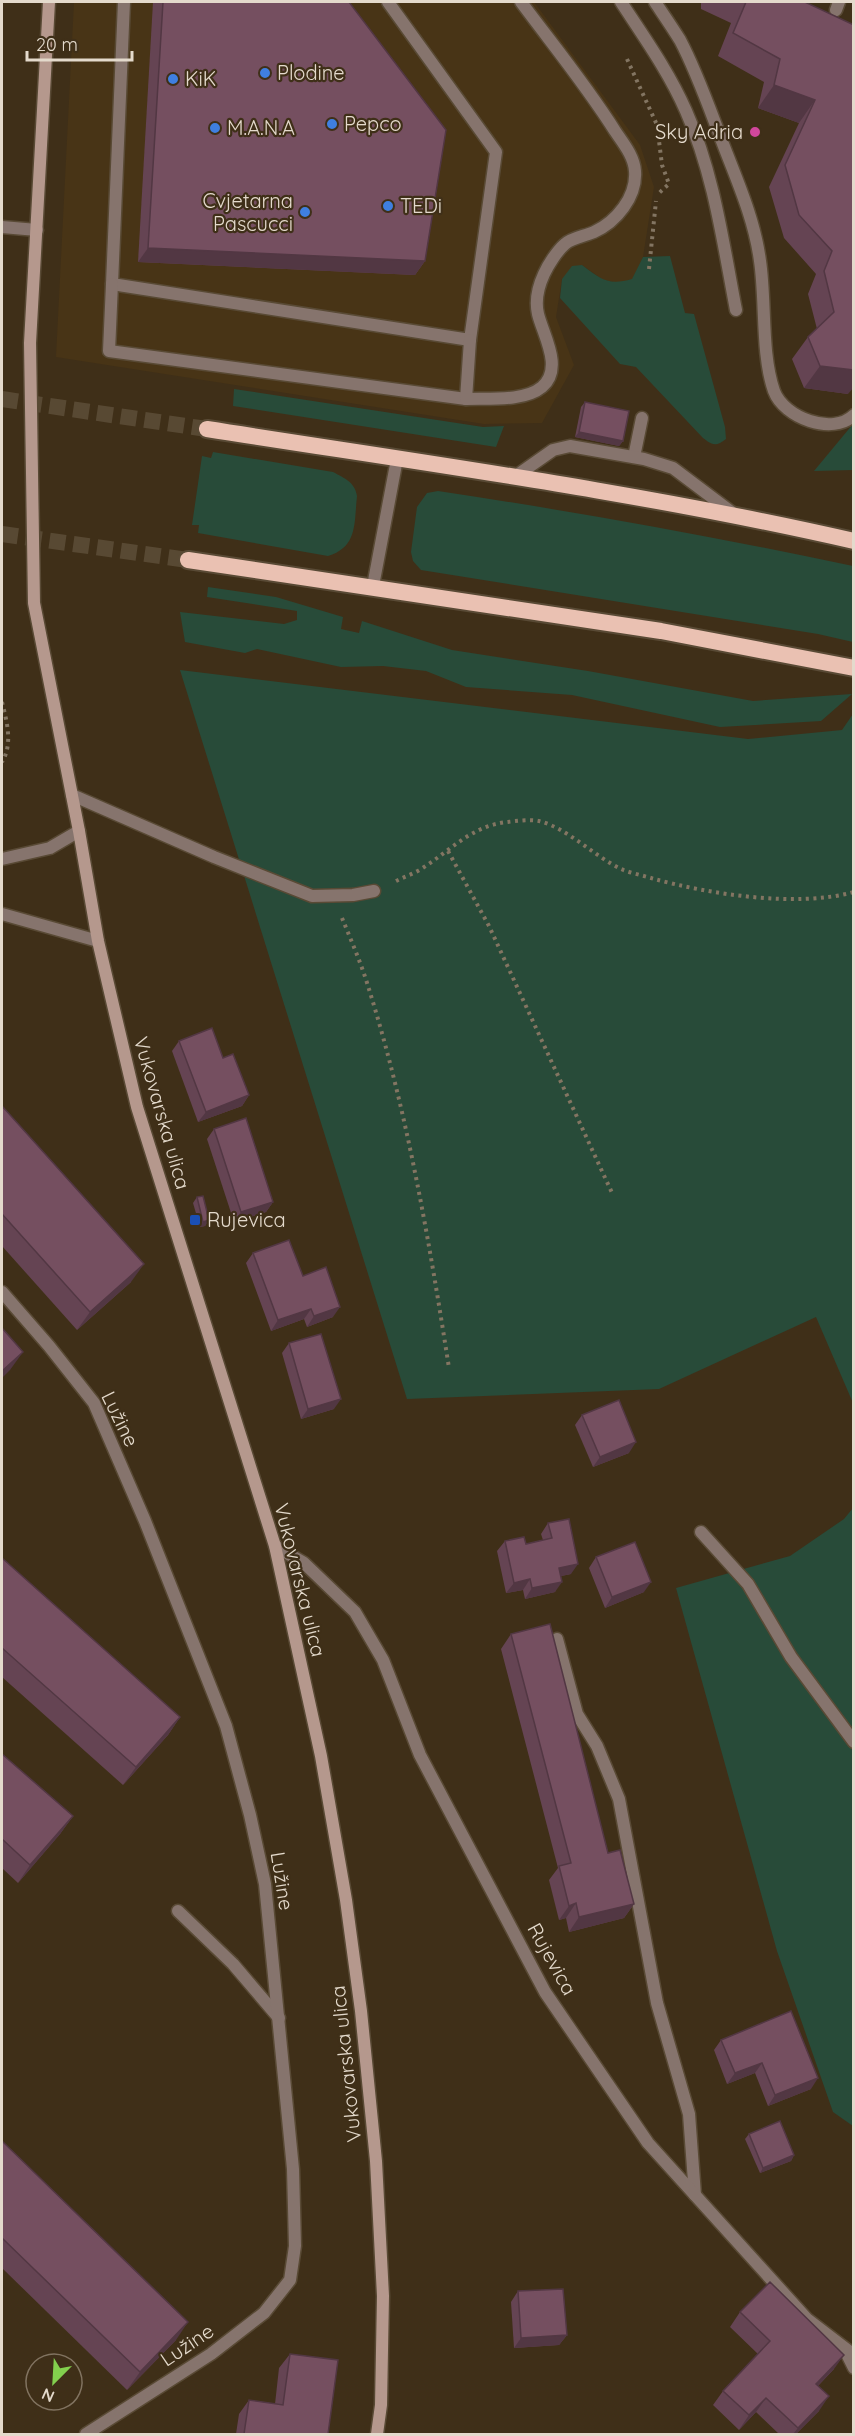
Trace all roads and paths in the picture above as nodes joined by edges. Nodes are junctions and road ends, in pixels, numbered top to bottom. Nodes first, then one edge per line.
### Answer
1 (49, 2) edge
2 (124, 2) edge
3 (388, 2) edge
4 (521, 2) edge
5 (621, 2) edge
6 (655, 2) edge
7 (634, 52) dead end
8 (2, 227) edge
9 (37, 231) junction
10 (649, 269) dead end
11 (112, 284) junction
12 (736, 310) dead end
13 (470, 340) junction
14 (466, 399) junction
15 (854, 415) edge
16 (642, 418) dead end
17 (207, 429) tunnel mouth
18 (634, 457) junction
19 (397, 459) junction
20 (516, 476) junction
21 (735, 514) junction
22 (854, 541) edge
23 (188, 560) tunnel mouth
24 (373, 586) junction
25 (854, 668) edge
26 (2, 702) edge
27 (2, 762) edge
28 (72, 795) junction
29 (79, 831) junction
30 (448, 851) junction
31 (2, 859) edge
32 (374, 891) joint
33 (854, 892) edge
34 (334, 896) junction
35 (2, 914) edge
36 (98, 942) junction
37 (613, 1195) dead end
38 (2, 1292) edge
39 (449, 1368) dead end
40 (701, 1532) dead end
41 (275, 1546) junction
42 (557, 1639) dead end
43 (854, 1742) edge
44 (178, 1911) dead end
45 (279, 2018) junction
46 (695, 2195) junction
47 (849, 2352) edge
48 (854, 2368) edge
49 (86, 2434) edge
50 (377, 2434) edge

1 - 9 main road, Vukovarska ulica
2 - 11 street
3 - 13 street
4 - 14 street
5 - 12 street
6 - 15 street
7 - 10 path
8 - 9 street
9 - 28 main road, Vukovarska ulica
11 - 13 street
11 - 14 street
13 - 14 street
16 - 18 street
17 - 19 highway
18 - 20 street
18 - 21 street
19 - 20 highway
19 - 24 street
20 - 21 highway
21 - 22 highway
23 - 24 highway
24 - 25 highway
26 - 27 path
28 - 29 main road, Vukovarska ulica
28 - 34 street
29 - 31 street
29 - 36 main road, Vukovarska ulica
30 - 32 path
30 - 33 path
30 - 37 path
32 - 34 street
34 - 39 path
35 - 36 street
36 - 41 main road, Vukovarska ulica
38 - 45 street, Lužine
40 - 43 street
41 - 46 street, Rujevica
41 - 50 main road, Vukovarska ulica
42 - 46 street
44 - 45 street
45 - 49 street, Lužine
46 - 47 street, Rujevica
47 - 48 street

